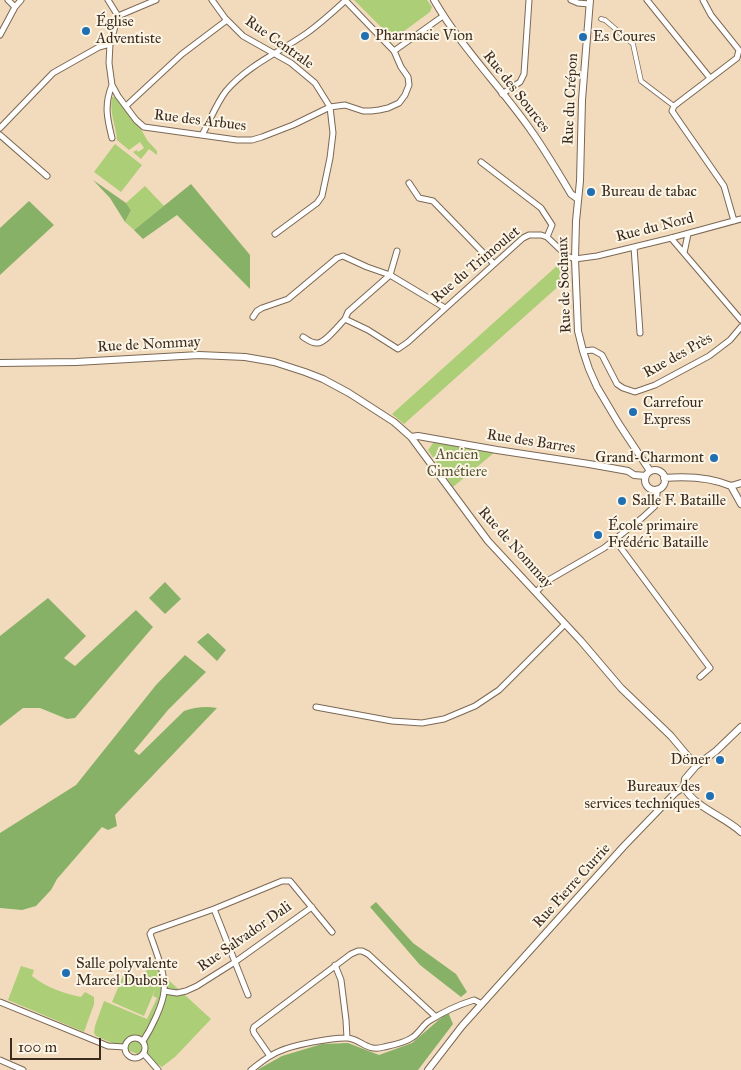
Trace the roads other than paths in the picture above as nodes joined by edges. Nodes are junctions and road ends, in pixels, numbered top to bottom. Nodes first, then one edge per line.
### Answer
1 (8, 0) edge
2 (21, 0) edge
3 (108, 0) edge
4 (156, 0) edge
5 (212, 0) edge
6 (345, 0) edge
7 (434, 0) edge
8 (528, 0) edge
9 (571, 0) edge
10 (647, 0) edge
11 (704, 0) edge
12 (590, 2) edge
13 (15, 7) junction
14 (118, 16) junction
15 (443, 16) junction
16 (601, 19) dead end
17 (227, 20) junction
18 (0, 35) edge
19 (110, 44) junction
20 (394, 51) junction
21 (274, 54) junction
22 (710, 78) junction
23 (112, 85) junction
24 (502, 94) junction
25 (126, 106) junction
26 (674, 106) junction
27 (330, 107) junction
28 (0, 128) edge
29 (0, 135) edge
30 (202, 135) junction
31 (112, 138) dead end
32 (481, 162) dead end
33 (47, 176) dead end
34 (409, 184) dead end
35 (578, 199) junction
36 (741, 219) edge
37 (734, 221) junction
38 (275, 234) dead end
39 (688, 234) junction
40 (547, 237) junction
41 (671, 238) junction
42 (634, 247) junction
43 (397, 251) dead end
44 (684, 253) junction
45 (575, 259) junction
46 (494, 264) junction
47 (390, 275) junction
48 (445, 308) junction
49 (253, 318) dead end
50 (345, 319) junction
51 (741, 320) edge
52 (741, 327) edge
53 (640, 333) dead end
54 (304, 337) dead end
55 (583, 351) junction
56 (0, 363) edge
57 (411, 437) junction
58 (648, 474) junction
59 (664, 478) junction
60 (741, 483) edge
61 (731, 486) junction
62 (657, 490) junction
63 (741, 504) edge
64 (615, 540) junction
65 (536, 592) junction
66 (565, 624) junction
67 (700, 677) dead end
68 (316, 707) dead end
69 (741, 727) edge
70 (696, 766) junction
71 (684, 787) junction
72 (741, 832) edge
73 (312, 907) junction
74 (214, 909) junction
75 (332, 932) dead end
76 (235, 962) junction
77 (335, 965) junction
78 (164, 991) junction
79 (248, 995) dead end
80 (0, 1002) edge
81 (482, 1004) junction
82 (436, 1017) junction
83 (347, 1038) junction
84 (143, 1041) junction
85 (125, 1047) junction
86 (144, 1054) junction
87 (270, 1056) junction
88 (0, 1060) edge
89 (22, 1070) edge
90 (158, 1070) edge
91 (251, 1070) edge
92 (428, 1070) edge

1 - 13 street
2 - 13 street
3 - 14 street
4 - 14 street
5 - 17 street, Rue Centrale
6 - 20 street
6 - 21 street
7 - 15 street, Rue des Sources
8 - 24 street
9 - 12 street
10 - 22 street
11 - 22 street
12 - 35 street, Rue du Crépon
13 - 18 street
14 - 19 street, Rue des Arbues
15 - 20 street
15 - 24 street, Rue des Sources
16 - 26 street
17 - 21 street, Rue Centrale
17 - 25 street
19 - 23 street, Rue des Arbues
19 - 28 street
20 - 27 street, Rue des Arbues
21 - 27 street, Rue Centrale
21 - 30 street
22 - 26 street
23 - 25 street, Rue des Arbues
23 - 31 street
24 - 35 street, Rue des Sources
25 - 30 street, Rue des Arbues
26 - 37 street
27 - 30 street, Rue des Arbues
27 - 38 street, Rue Centrale
29 - 33 street
32 - 40 street
34 - 46 street
35 - 45 street, Rue de Sochaux
36 - 37 street, Rue du Nord
37 - 39 street, Rue du Nord
39 - 41 street, Rue du Nord
39 - 44 street
40 - 45 street
40 - 46 street, Rue du Trimoulet
41 - 42 street, Rue du Nord
41 - 44 street
42 - 45 street, Rue du Nord
42 - 53 street
43 - 47 street
44 - 51 street
45 - 55 street, Rue de Sochaux
46 - 48 street, Rue du Trimoulet
47 - 48 street
47 - 49 street
47 - 50 street
48 - 50 street, Rue du Trimoulet
50 - 54 street
52 - 55 street, Rue des Près
55 - 58 street, Rue de Sochaux
56 - 57 street, Rue de Nommay
57 - 58 street, Rue des Barres
57 - 65 street, Rue de Nommay
58 - 59 street
58 - 62 street
59 - 61 street
59 - 62 street
60 - 61 street
61 - 63 street
62 - 64 street
64 - 65 street
64 - 67 street
65 - 66 street, Rue de Nommay
66 - 68 street
66 - 70 street, Rue de Nommay
69 - 70 street
70 - 71 street, Rue Pierre Currie
71 - 72 street
71 - 81 street, Rue Pierre Currie
73 - 74 street, Rue Salvador Dali
73 - 75 street, Rue Salvador Dali
73 - 76 street, Rue Salvador Dali
74 - 76 street
74 - 78 street, Rue Salvador Dali
76 - 78 street, Rue Salvador Dali
76 - 79 street
77 - 82 street
77 - 83 street
77 - 87 street
78 - 84 street
80 - 85 street
81 - 82 street
81 - 92 street, Rue Pierre Currie
82 - 83 street
83 - 87 street
84 - 85 street
84 - 86 street
85 - 86 street
86 - 90 street
87 - 91 street
88 - 89 street

